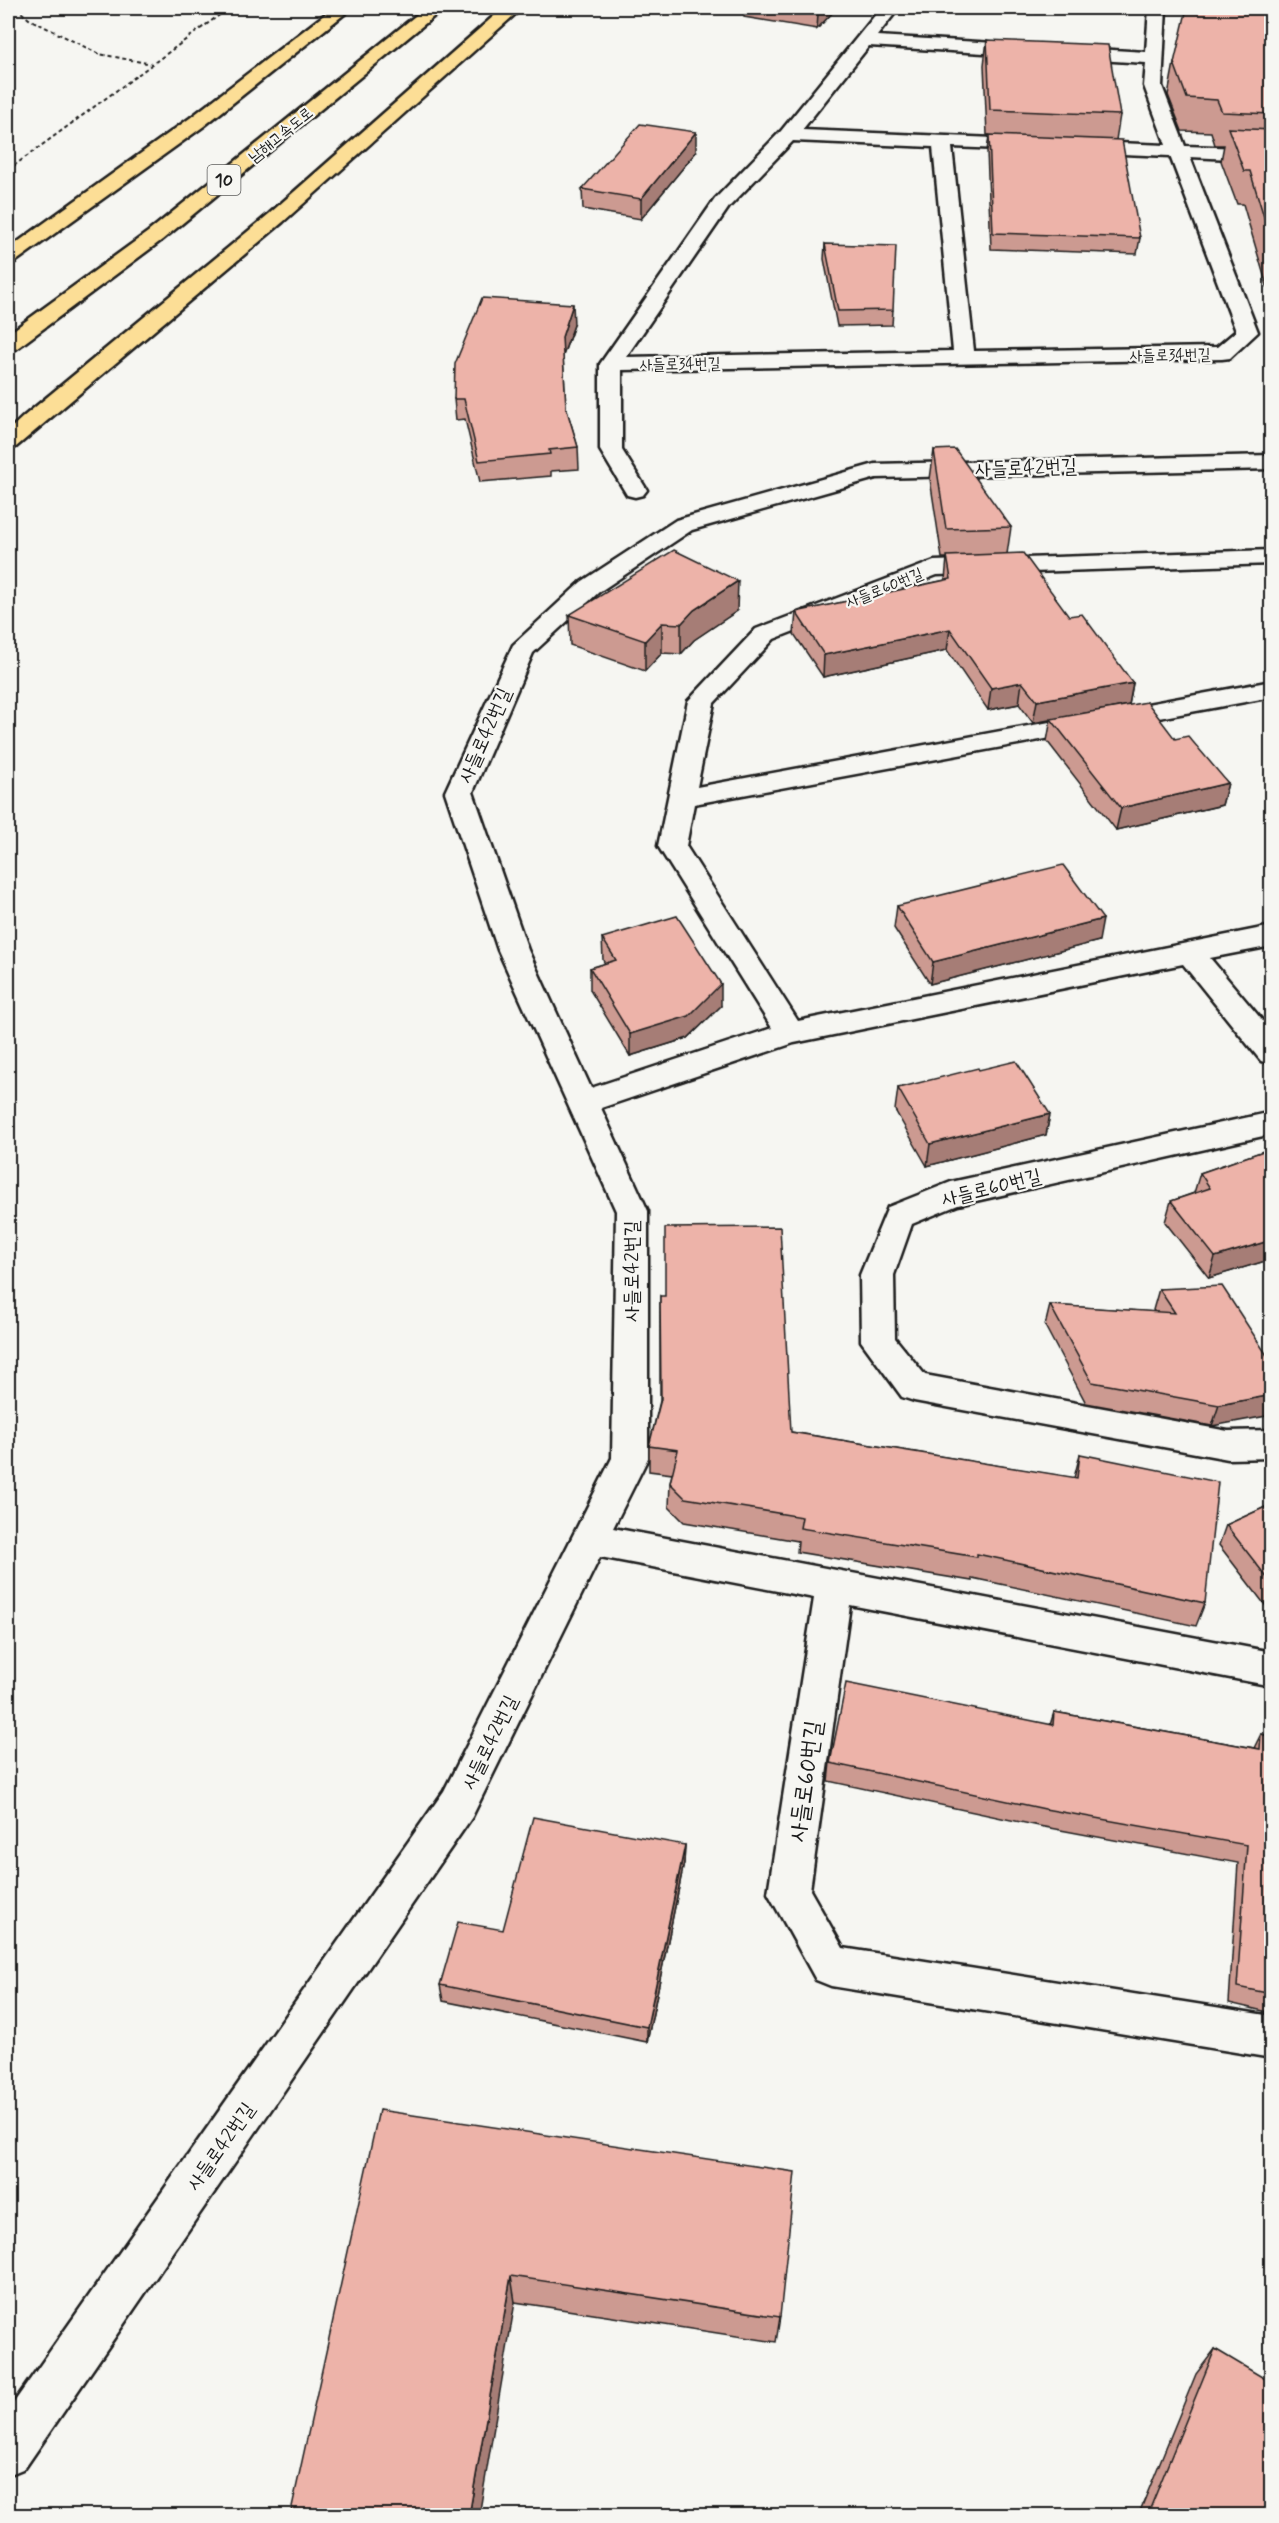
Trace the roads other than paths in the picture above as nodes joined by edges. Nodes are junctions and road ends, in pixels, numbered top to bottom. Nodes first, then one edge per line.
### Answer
1 (343, 8) edge
2 (435, 8) edge
3 (513, 8) edge
4 (890, 8) edge
5 (1158, 8) edge
6 (864, 40) junction
7 (1155, 58) junction
8 (788, 135) junction
9 (942, 141) junction
10 (1177, 151) junction
11 (1272, 155) edge
12 (331, 170) junction
13 (8, 258) edge
14 (8, 344) edge
15 (964, 358) junction
16 (611, 364) junction
17 (36, 390) dead end
18 (8, 442) edge
19 (1272, 462) edge
20 (635, 490) dead end
21 (1272, 557) edge
22 (1272, 689) edge
23 (682, 798) junction
24 (1272, 936) edge
25 (1190, 952) junction
26 (790, 1033) junction
27 (1272, 1053) edge
28 (582, 1103) junction
29 (1272, 1123) edge
30 (1272, 1444) edge
31 (589, 1539) junction
32 (834, 1585) junction
33 (1272, 1669) edge
34 (1272, 2037) edge
35 (8, 2451) edge

1 - 13 highway
2 - 14 highway, 남해고속도로 / 10
3 - 12 highway
4 - 6 street, 사들로34번길
5 - 7 street, 사들로34번길
6 - 7 street
6 - 8 street, 사들로34번길
7 - 10 street, 사들로34번길
8 - 9 street
8 - 16 street, 사들로34번길
9 - 10 street
9 - 15 street
10 - 11 street
10 - 15 street, 사들로34번길
12 - 17 highway
12 - 18 highway
15 - 16 street, 사들로34번길
16 - 20 street, 사들로34번길
19 - 28 street, 사들로42번길
21 - 23 street, 사들로60번길
22 - 23 street
23 - 26 street, 사들로60번길
24 - 25 street
25 - 26 street
25 - 27 street
26 - 28 street
28 - 31 street, 사들로42번길
29 - 30 street, 사들로60번길
31 - 32 street
31 - 35 street, 사들로42번길
32 - 33 street
32 - 34 street, 사들로60번길

